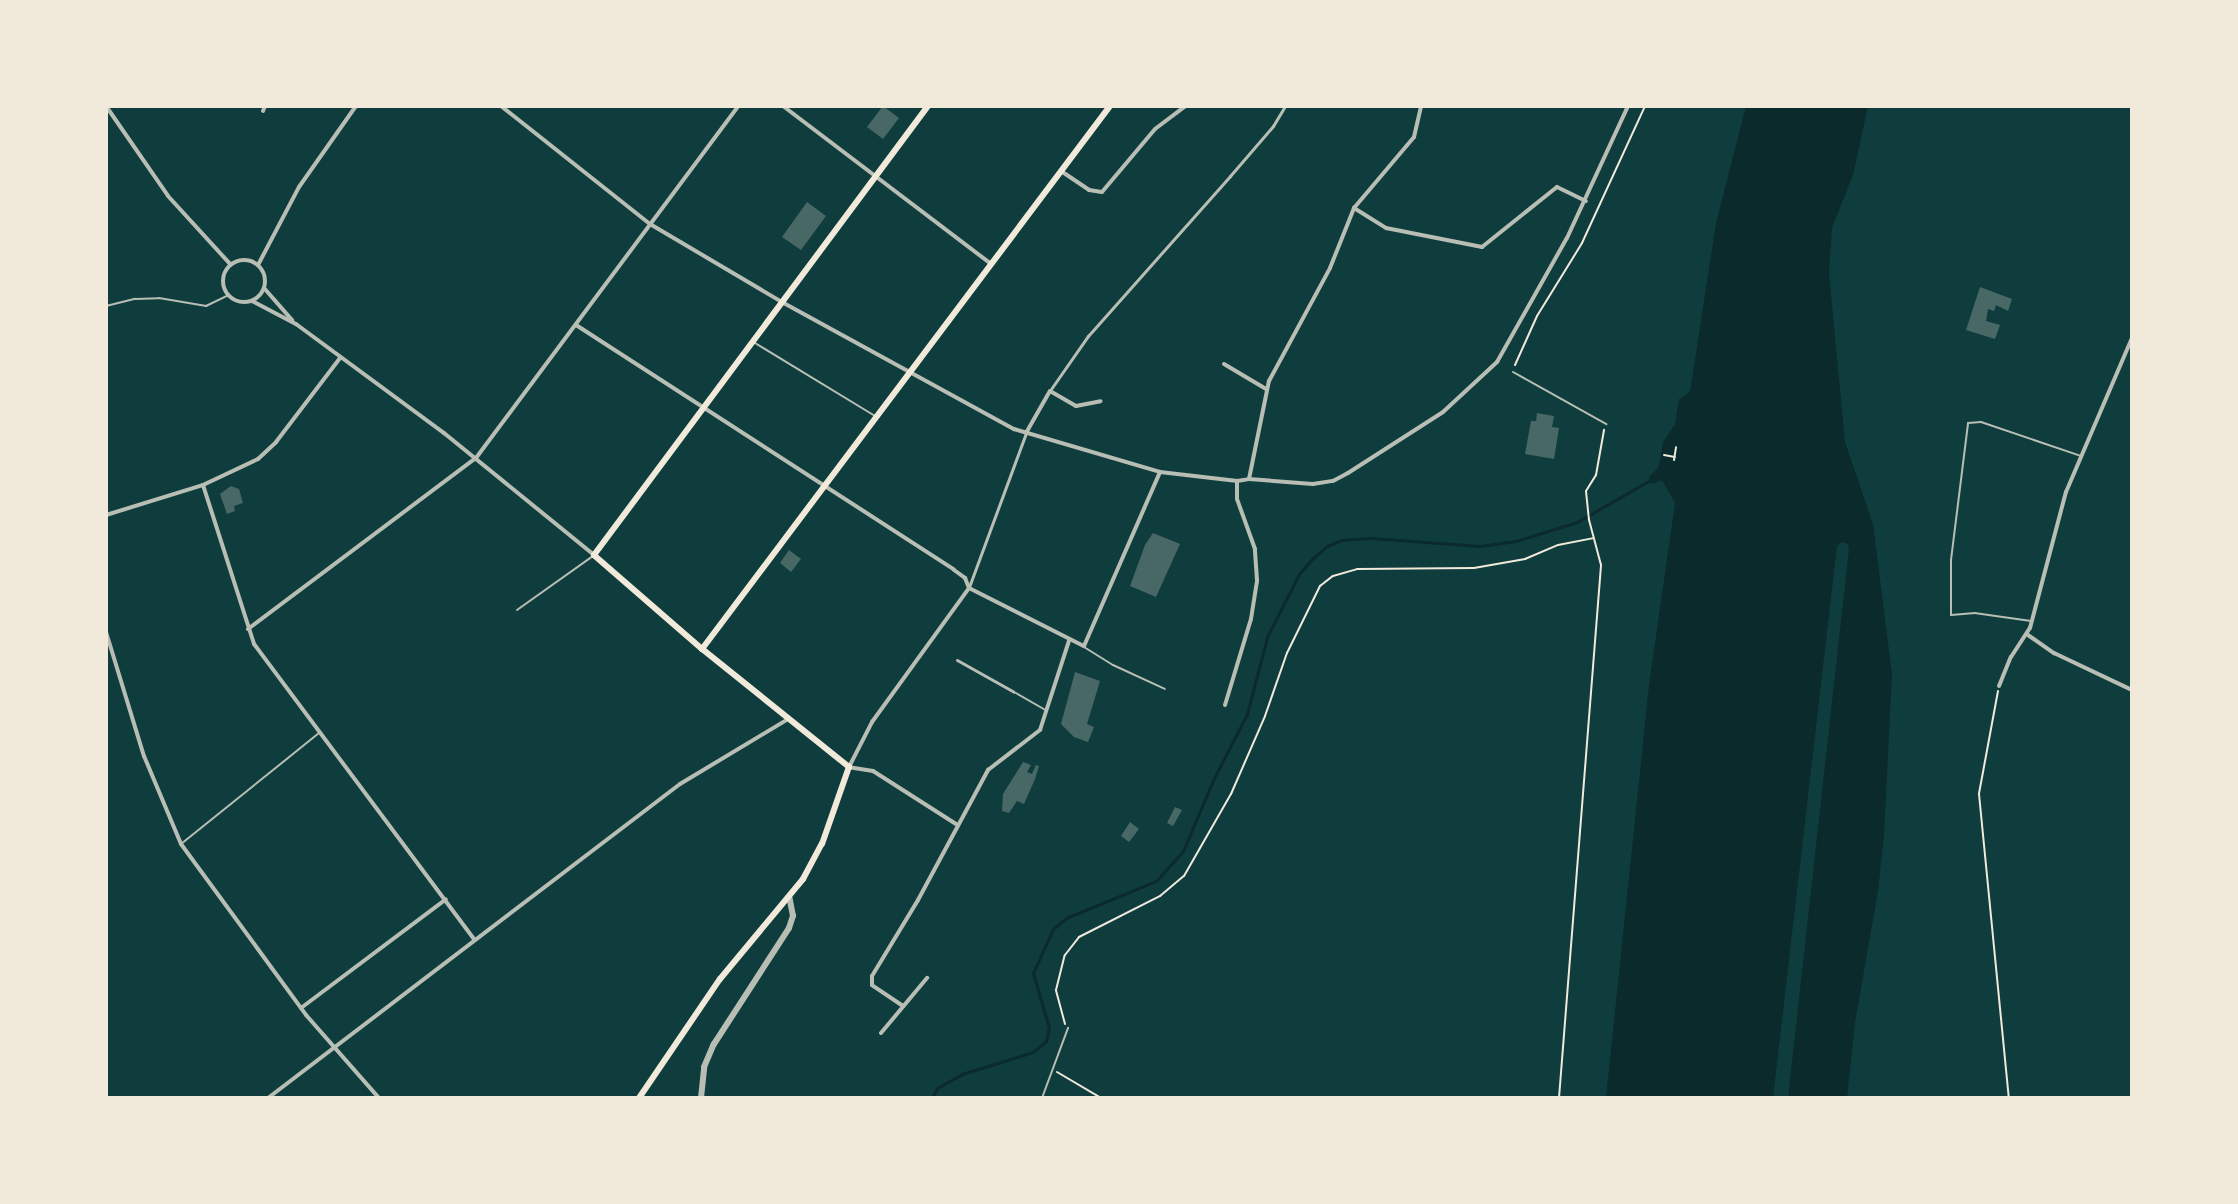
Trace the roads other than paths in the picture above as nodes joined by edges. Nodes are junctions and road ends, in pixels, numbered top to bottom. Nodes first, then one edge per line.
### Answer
1 (106, 106) edge
2 (356, 106) edge
3 (501, 106) edge
4 (738, 106) edge
5 (783, 106) edge
6 (928, 106) edge
7 (1110, 106) edge
8 (1185, 106) edge
9 (1285, 106) edge
10 (1421, 106) edge
11 (1628, 106) edge
12 (1061, 171) junction
13 (876, 175) junction
14 (1586, 201) junction
15 (1354, 208) junction
16 (650, 224) junction
17 (990, 263) junction
18 (231, 265) junction
19 (258, 265) junction
20 (264, 288) junction
21 (229, 295) junction
22 (252, 301) junction
23 (780, 301) junction
24 (106, 306) edge
25 (296, 324) junction
26 (576, 325) junction
27 (2132, 338) edge
28 (751, 340) junction
29 (340, 358) junction
30 (1224, 364) dead end
31 (910, 372) junction
32 (1513, 372) road end
33 (1266, 389) junction
34 (1050, 391) junction
35 (1101, 401) dead end
36 (703, 407) junction
37 (875, 416) junction
38 (1606, 424) road end
39 (1026, 433) junction
40 (2081, 456) junction
41 (476, 458) junction
42 (1160, 472) junction
43 (1249, 479) junction
44 (1237, 481) junction
45 (203, 485) junction
46 (824, 486) junction
47 (106, 515) edge
48 (594, 555) junction
49 (969, 588) junction
50 (517, 610) dead end
51 (2032, 621) junction
52 (248, 629) junction
53 (106, 632) edge
54 (2028, 635) junction
55 (1069, 641) junction
56 (1084, 646) junction
57 (702, 649) junction
58 (957, 660) dead end
59 (1999, 686) road end
60 (1165, 689) dead end
61 (2132, 690) edge
62 (1014, 692) joint
63 (1225, 705) dead end
64 (1046, 711) junction
65 (788, 719) junction
66 (320, 733) junction
67 (849, 767) junction
68 (956, 824) junction
69 (181, 844) junction
70 (789, 896) junction
71 (446, 899) junction
72 (474, 939) junction
73 (927, 978) dead end
74 (903, 1006) junction
75 (301, 1009) junction
76 (1068, 1028) road end
77 (881, 1033) dead end
78 (334, 1050) junction
79 (644, 1091) junction
80 (268, 1098) edge
81 (379, 1098) edge
82 (639, 1098) edge
83 (650, 1098) edge
84 (701, 1098) edge
85 (1042, 1098) edge

1 - 18 street
2 - 19 street
3 - 16 street
4 - 16 street
5 - 13 street
6 - 13 main road
7 - 12 main road
8 - 12 street
9 - 34 street
10 - 15 street
11 - 14 street
12 - 17 main road
13 - 17 street
13 - 23 main road
14 - 15 street
14 - 43 street
15 - 33 street
16 - 23 street
16 - 26 street
17 - 31 main road
18 - 19 street
18 - 21 street
19 - 20 street
20 - 22 street
20 - 25 street
21 - 22 street
21 - 24 lane
22 - 25 street
23 - 28 main road
23 - 31 street
25 - 29 street
26 - 36 street
26 - 41 street
27 - 40 street
28 - 36 main road
28 - 37 lane
29 - 41 street
29 - 45 street
30 - 33 street
31 - 37 main road
31 - 39 street
32 - 38 lane
33 - 43 street
34 - 35 street
34 - 39 street
36 - 46 street
36 - 48 main road
37 - 46 main road
39 - 42 street
39 - 49 street
40 - 51 street
40 - 51 lane
41 - 48 street
41 - 52 street
42 - 44 street
42 - 56 street
43 - 44 street
44 - 63 street
45 - 47 street
45 - 52 street
46 - 49 street
46 - 57 main road
48 - 50 lane
48 - 57 main road
49 - 55 street
49 - 67 street
51 - 54 street
52 - 66 street
53 - 69 street
54 - 59 street
54 - 61 street
55 - 56 street
55 - 64 street
56 - 60 lane
57 - 65 main road
58 - 62 street
62 - 64 lane
64 - 68 street
65 - 67 main road
65 - 72 street
66 - 69 lane
66 - 71 street
67 - 68 street
67 - 70 main road
68 - 74 street
69 - 75 street
70 - 79 main road
70 - 84 street
71 - 72 street
71 - 75 street
72 - 78 street
73 - 74 street
74 - 77 street
75 - 78 street
76 - 85 lane
78 - 80 street
78 - 81 street
79 - 82 main road
79 - 83 lane

